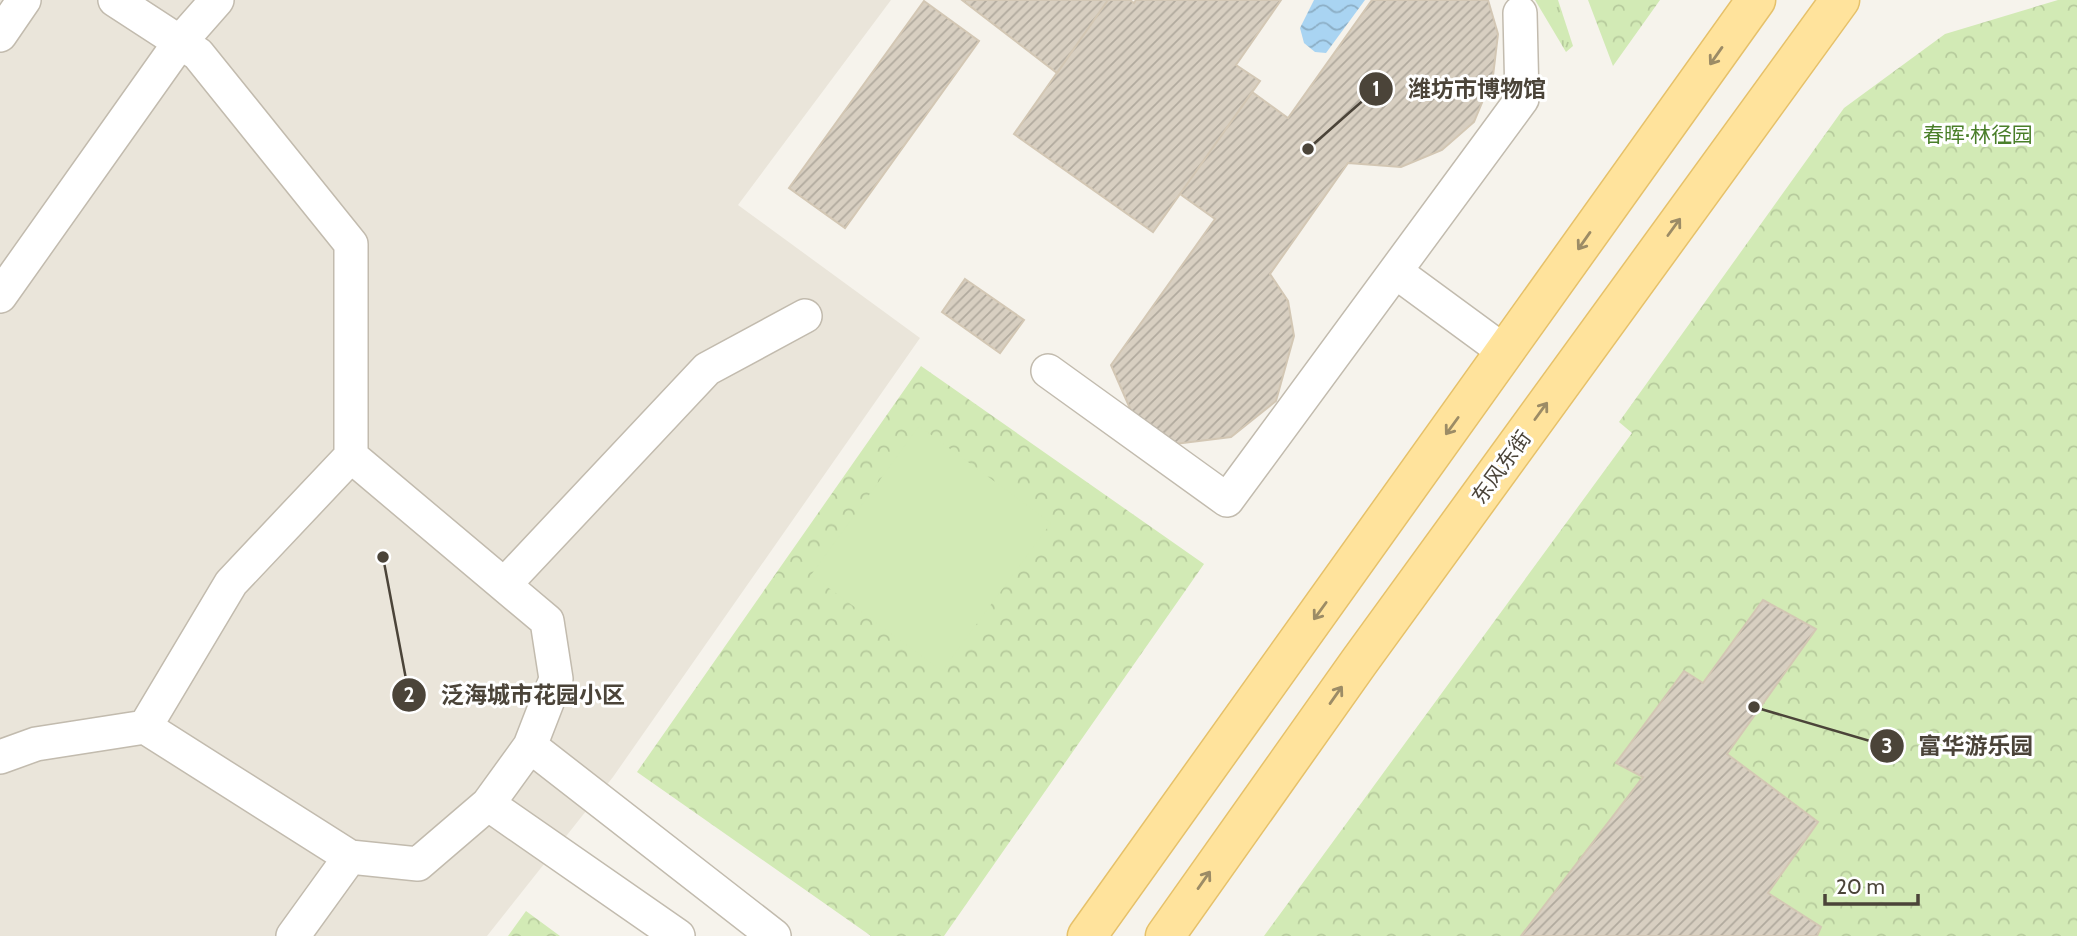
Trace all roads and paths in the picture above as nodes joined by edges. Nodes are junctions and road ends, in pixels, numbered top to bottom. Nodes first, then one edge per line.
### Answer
1 (24, 0) edge
2 (115, 0) edge
3 (217, 0) edge
4 (1756, 0) edge
5 (1840, 0) edge
6 (1520, 13) dead end
7 (0, 35) edge
8 (180, 42) junction
9 (1396, 272) junction
10 (0, 296) edge
11 (805, 316) dead end
12 (1505, 352) junction
13 (1048, 371) dead end
14 (351, 456) junction
15 (504, 585) junction
16 (145, 727) junction
17 (530, 746) junction
18 (0, 757) edge
19 (488, 804) junction
20 (350, 857) junction
21 (293, 936) edge
22 (678, 936) edge
23 (774, 936) edge
24 (1087, 936) edge
25 (1165, 936) edge

1 - 7 street
2 - 8 street
3 - 8 street
4 -> 12 main road
25 -> 5 main road, 东风东街
6 - 9 street
8 - 10 street
8 - 14 street
9 - 12 street
9 - 13 street
11 - 15 street
12 -> 24 main road
14 - 15 street
14 - 16 street
15 - 17 street
16 - 18 street
16 - 20 street
17 - 19 street
17 - 23 street
19 - 20 street
19 - 22 street
20 - 21 street

